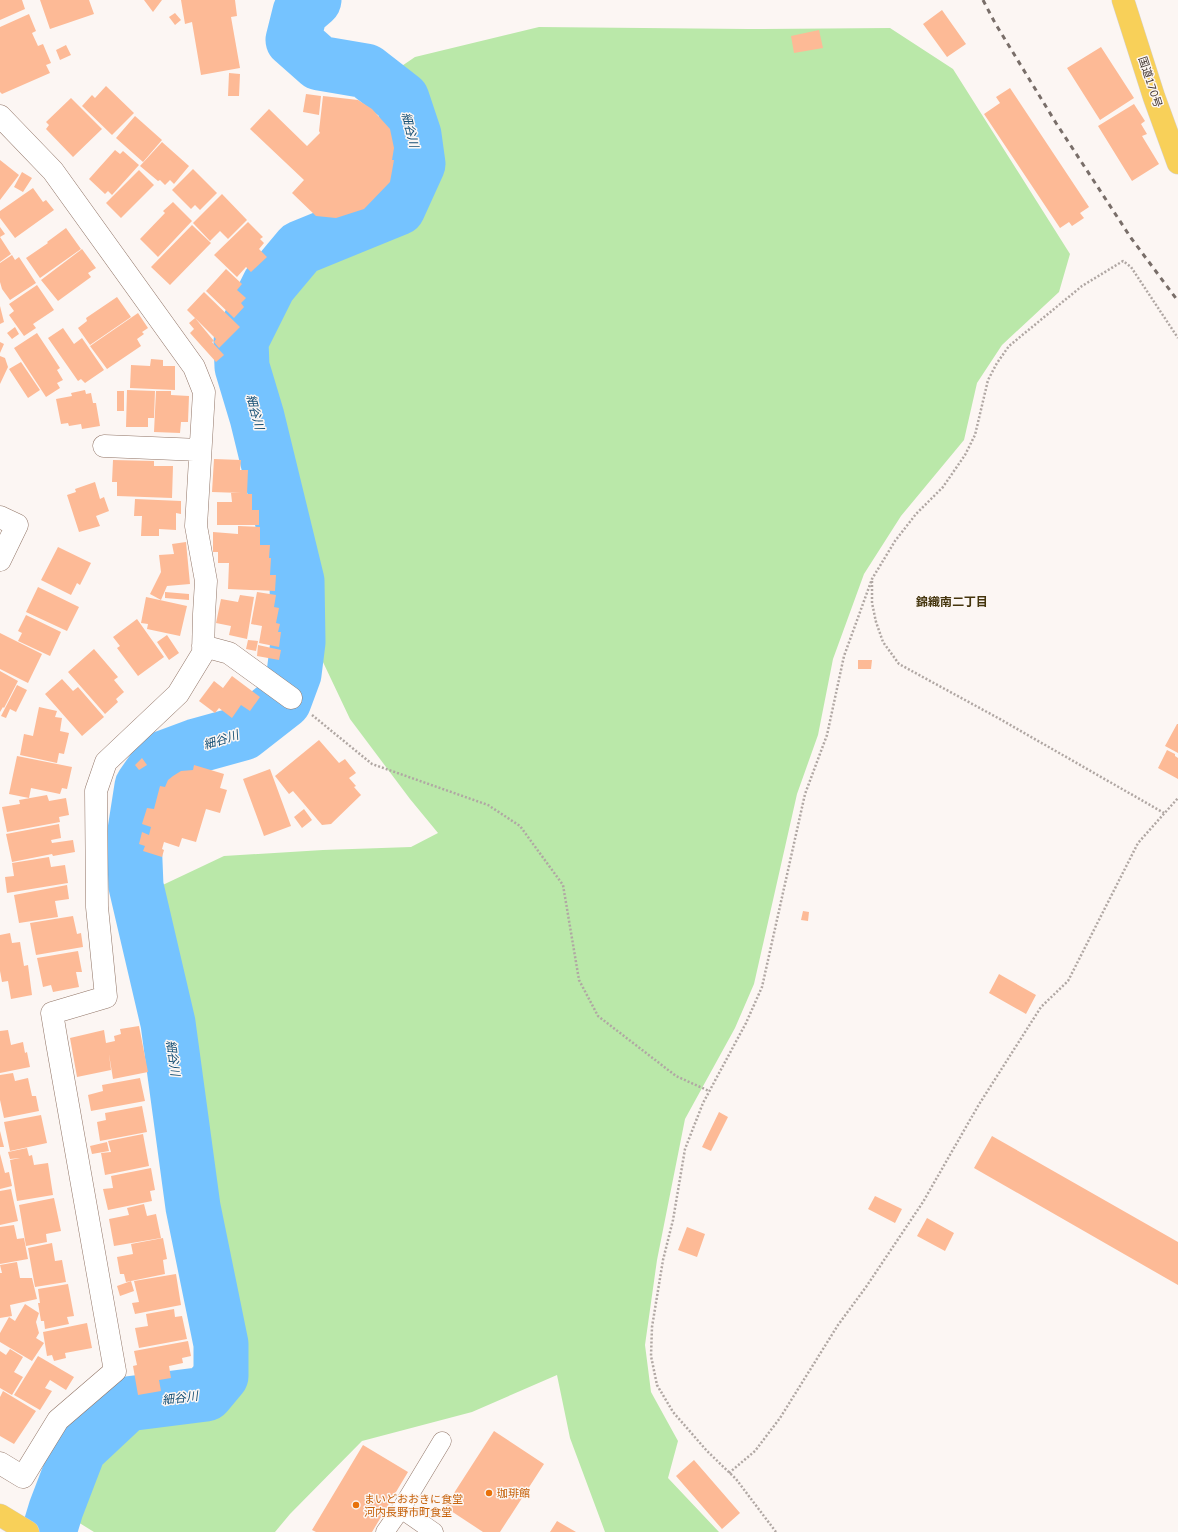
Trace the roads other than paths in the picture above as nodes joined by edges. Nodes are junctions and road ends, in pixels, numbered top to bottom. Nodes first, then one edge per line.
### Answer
1 (1123, 0) edge
2 (0, 116) edge
3 (1178, 163) edge
4 (104, 446) dead end
5 (200, 450) junction
6 (0, 517) edge
7 (0, 560) edge
8 (203, 646) junction
9 (291, 698) road end
10 (442, 1441) dead end
11 (0, 1463) edge
12 (401, 1509) junction
13 (0, 1515) edge
14 (28, 1532) edge
15 (386, 1532) edge
16 (434, 1532) edge

1 - 3 highway, 国道170号
2 - 5 street
4 - 5 street
5 - 8 street
6 - 7 street
8 - 9 street
8 - 11 street
10 - 12 lane
12 - 15 lane
12 - 16 lane
13 - 14 highway

